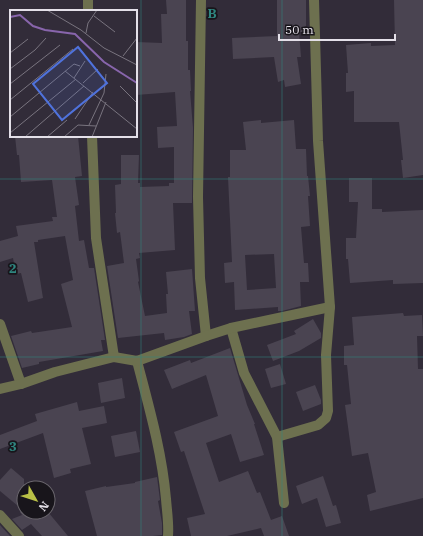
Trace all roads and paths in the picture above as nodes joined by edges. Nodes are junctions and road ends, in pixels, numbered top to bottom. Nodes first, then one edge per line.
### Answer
1 (201, 0) edge
2 (314, 0) edge
3 (92, 137) edge
4 (330, 307) junction
5 (0, 324) edge
6 (231, 328) junction
7 (206, 336) junction
8 (114, 357) junction
9 (137, 361) junction
10 (21, 384) junction
11 (0, 389) edge
12 (277, 437) junction
13 (284, 503) dead end
14 (0, 515) edge
15 (19, 536) edge
16 (168, 536) edge

1 - 7 street
2 - 4 street
3 - 8 street
4 - 6 street
4 - 12 street
5 - 10 street
6 - 7 street
6 - 12 street
7 - 9 street
8 - 9 street
8 - 10 street
9 - 16 street
10 - 11 street
12 - 13 street
14 - 15 street

